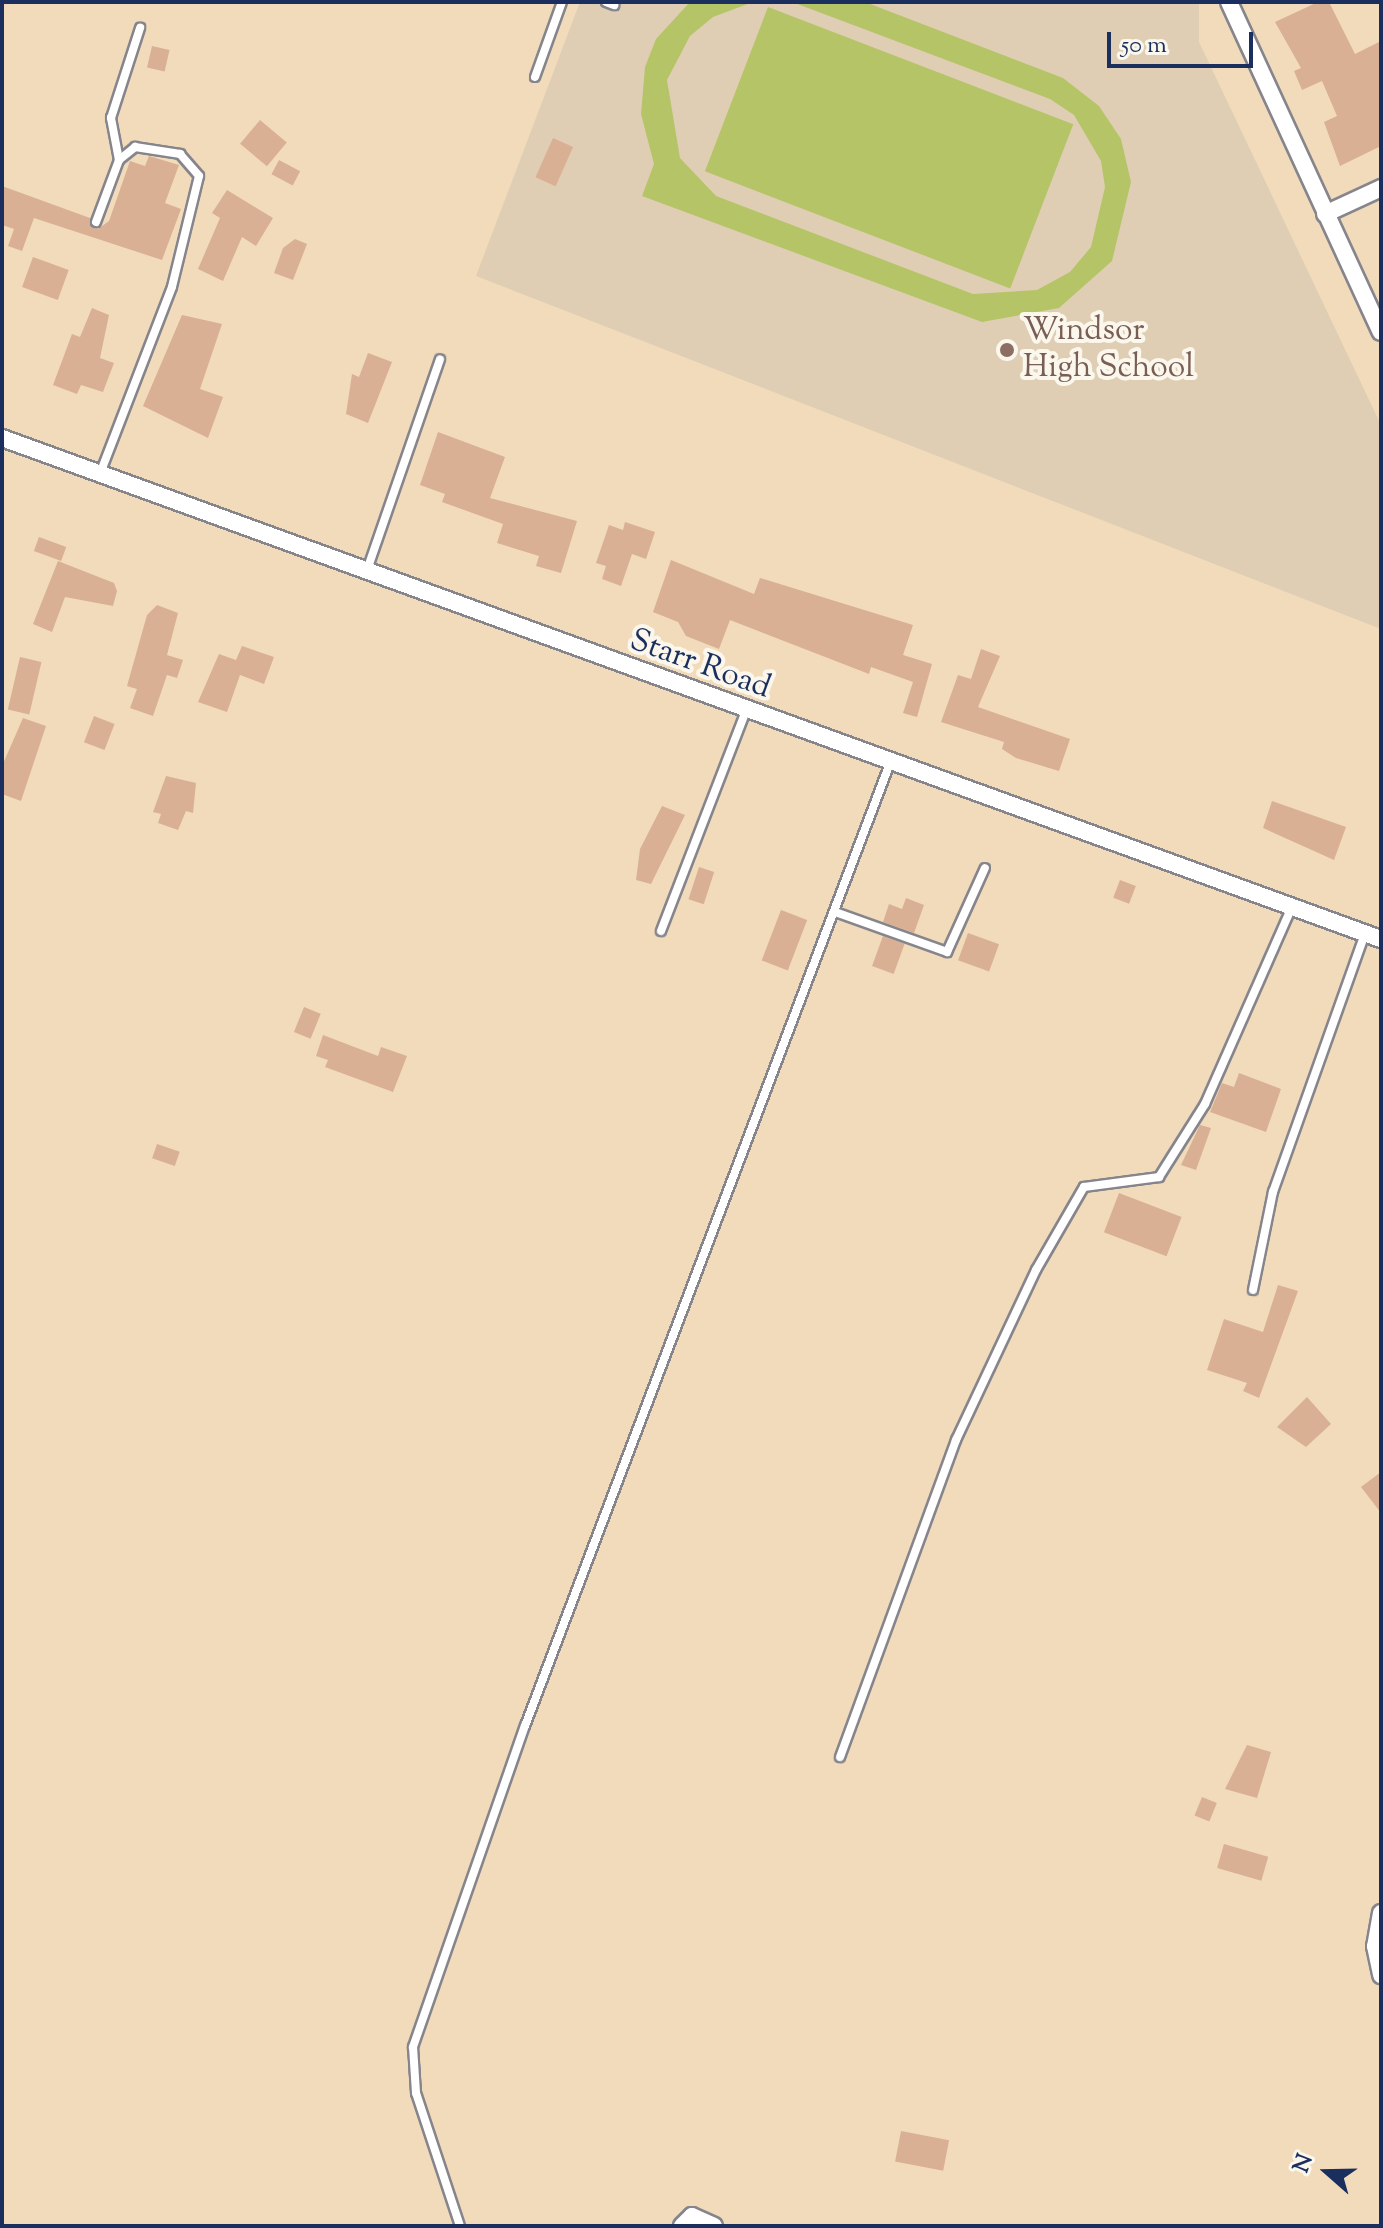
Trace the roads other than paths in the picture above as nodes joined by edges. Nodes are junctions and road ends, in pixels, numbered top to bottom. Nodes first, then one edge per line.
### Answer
1 (562, 2) edge
2 (1229, 2) edge
3 (140, 28) dead end
4 (535, 77) dead end
5 (119, 160) junction
6 (1381, 188) edge
7 (1325, 214) junction
8 (96, 222) dead end
9 (1381, 332) edge
10 (440, 359) dead end
11 (2, 438) edge
12 (100, 474) junction
13 (366, 574) junction
14 (746, 711) junction
15 (890, 763) junction
16 (985, 868) dead end
17 (1292, 907) junction
18 (838, 913) junction
19 (661, 931) dead end
20 (1365, 933) junction
21 (1381, 939) edge
22 (1253, 1290) dead end
23 (840, 1757) dead end
24 (1381, 1913) edge
25 (1381, 1975) edge
26 (460, 2226) edge
27 (682, 2226) edge
28 (714, 2226) edge

1 - 4 lane
2 - 7 street
3 - 5 lane
5 - 8 lane
5 - 12 lane
6 - 7 street
7 - 9 street
10 - 13 lane
11 - 12 street, Starr Road
12 - 13 street, Starr Road
13 - 14 street, Starr Road
14 - 15 street, Starr Road
14 - 19 lane
15 - 17 street, Starr Road
15 - 18 lane
16 - 18 lane
17 - 20 street, Starr Road
17 - 23 lane
18 - 26 lane
20 - 21 street, Starr Road
20 - 22 lane
24 - 25 street
27 - 28 street

